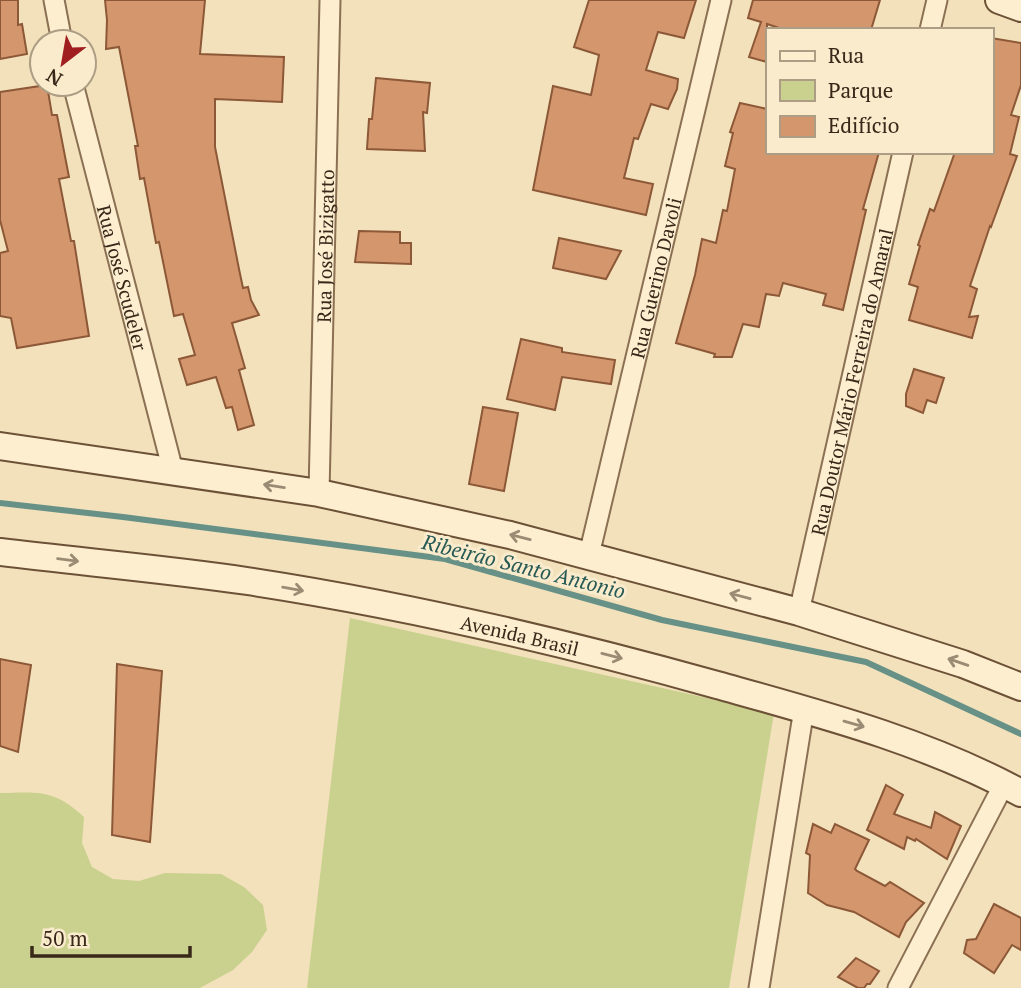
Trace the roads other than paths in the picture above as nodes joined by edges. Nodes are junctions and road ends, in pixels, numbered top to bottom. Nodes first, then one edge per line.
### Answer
1 (54, 0) edge
2 (330, 0) edge
3 (721, 0) edge
4 (937, 0) edge
5 (999, 0) edge
6 (1021, 8) edge
7 (59, 28) edge
8 (930, 28) edge
9 (77, 98) edge
10 (903, 154) edge
11 (0, 446) edge
12 (173, 471) junction
13 (319, 493) junction
14 (0, 552) edge
15 (589, 555) junction
16 (799, 612) junction
17 (1021, 687) edge
18 (804, 709) junction
19 (1013, 788) edge
20 (760, 988) edge
21 (898, 988) edge

1 - 7 street
2 - 13 street, Rua José Bizigatto
3 - 15 street, Rua Guerino Davoli
4 - 8 street
5 - 6 main road
9 - 12 street, Rua José Scudeler
10 - 16 street, Rua Doutor Mário Ferreira do Amaral
11 - 12 main road
13 -> 12 main road
15 -> 13 main road
14 -> 18 main road, Avenida Brasil
16 -> 15 main road
17 -> 16 main road
18 -> 19 main road, Avenida Brasil
18 - 20 street
19 - 21 street

